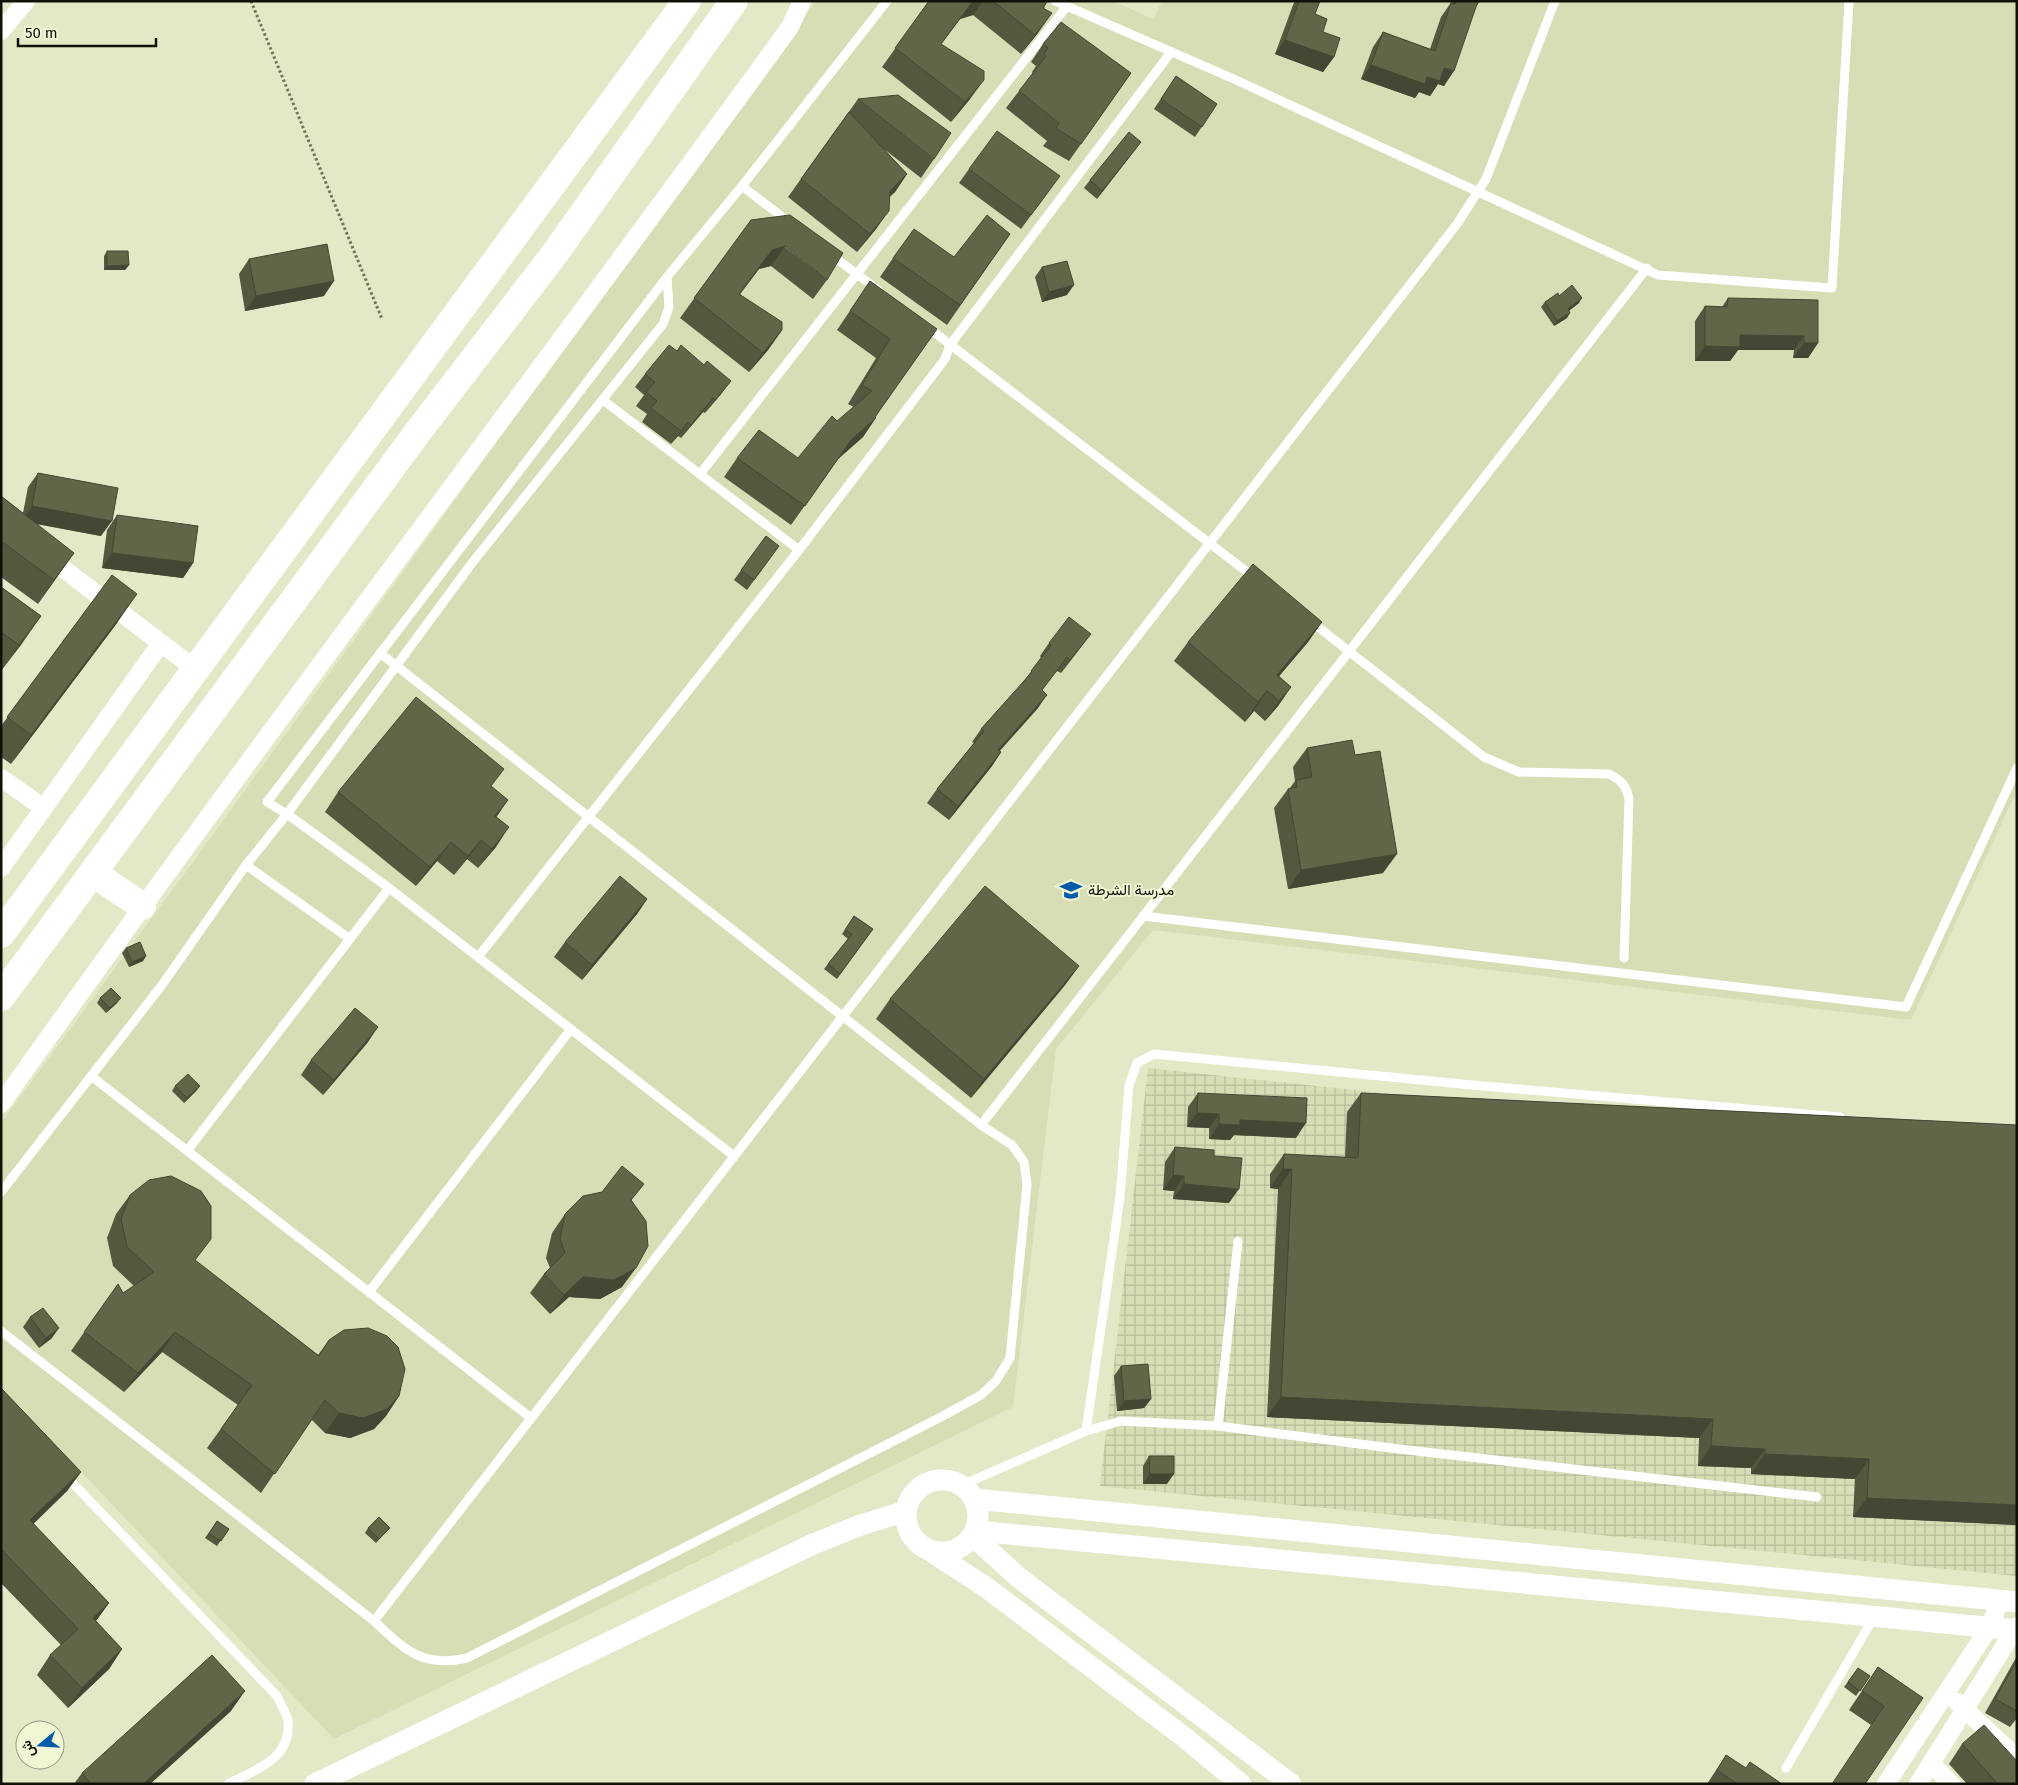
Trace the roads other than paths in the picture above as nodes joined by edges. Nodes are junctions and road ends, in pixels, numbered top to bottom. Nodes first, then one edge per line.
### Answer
1 (26, 1) edge
2 (687, 1) edge
3 (734, 1) edge
4 (802, 1) edge
5 (887, 1) edge
6 (1056, 1) edge
7 (1555, 1) edge
8 (1849, 1) edge
9 (1067, 6) junction
10 (1, 31) edge
11 (1171, 52) junction
12 (742, 186) junction
13 (1477, 193) junction
14 (795, 227) edge
15 (826, 250) edge
16 (1647, 268) junction
17 (857, 274) junction
18 (667, 278) junction
19 (888, 297) edge
20 (919, 321) edge
21 (950, 345) junction
22 (603, 400) junction
23 (700, 474) junction
24 (1210, 543) junction
25 (32, 544) edge
26 (799, 550) junction
27 (1264, 585) edge
28 (1302, 615) edge
29 (161, 643) junction
30 (1348, 652) junction
31 (380, 653) junction
32 (396, 666) junction
33 (195, 669) junction
34 (2017, 768) edge
35 (1, 778) edge
36 (44, 808) junction
37 (287, 814) junction
38 (588, 816) junction
39 (246, 864) junction
40 (1, 868) edge
41 (93, 873) junction
42 (389, 888) junction
43 (142, 906) junction
44 (1143, 916) junction
45 (4, 923) edge
46 (350, 939) junction
47 (478, 957) junction
48 (1624, 958) dead end
49 (1, 997) edge
50 (843, 1016) junction
51 (571, 1029) junction
52 (91, 1076) junction
53 (1, 1104) edge
54 (1854, 1118) edge
55 (981, 1125) junction
56 (187, 1151) junction
57 (734, 1156) junction
58 (1, 1192) edge
59 (1238, 1241) dead end
60 (369, 1292) junction
61 (1, 1331) edge
62 (531, 1418) junction
63 (1218, 1426) junction
64 (1086, 1431) junction
65 (56, 1466) edge
66 (969, 1492) junction
67 (1817, 1497) dead end
68 (906, 1511) junction
69 (974, 1533) junction
70 (932, 1552) junction
71 (2008, 1602) edge
72 (1874, 1617) junction
73 (374, 1621) junction
74 (1989, 1628) junction
75 (2016, 1629) edge
76 (1946, 1693) junction
77 (1966, 1708) junction
78 (2017, 1758) edge
79 (1931, 1764) junction
80 (1786, 1768) dead end
81 (228, 1784) edge
82 (315, 1784) edge
83 (1241, 1784) edge
84 (1291, 1784) edge
85 (1886, 1784) edge
86 (1918, 1784) edge
87 (1951, 1784) edge

1 - 10 street
2 - 33 highway
3 - 41 highway
4 - 43 street
5 - 12 lane
6 - 9 lane
7 - 13 lane
8 - 16 lane
9 - 11 lane
9 - 17 lane
11 - 13 lane
11 - 21 lane
12 - 14 lane
12 - 18 lane
13 - 16 lane
13 - 24 lane
15 - 17 lane
16 - 30 lane
17 - 19 lane
17 - 23 lane
18 - 22 lane
18 - 31 lane
20 - 21 lane
21 - 24 lane
21 - 26 lane
22 - 23 lane
22 - 32 lane
23 - 26 lane
24 - 27 lane
24 - 50 lane
25 - 29 street
26 - 38 lane
28 - 30 lane
29 - 33 street
29 - 36 street
30 - 44 lane
30 - 48 lane
31 - 32 lane
31 - 37 lane
32 - 37 lane
32 - 38 lane
33 - 45 highway
34 - 44 lane
35 - 36 street
36 - 40 street
37 - 39 lane
37 - 42 lane
38 - 47 lane
38 - 50 lane
39 - 46 lane
39 - 52 lane
41 - 43 highway
41 - 49 highway
42 - 46 lane
42 - 47 lane
43 - 53 street
44 - 55 lane
46 - 56 lane
47 - 51 lane
50 - 55 lane
50 - 57 lane
51 - 57 lane
51 - 60 lane
52 - 56 lane
52 - 58 lane
54 - 64 lane
55 - 73 lane
56 - 60 lane
57 - 62 lane
59 - 63 lane
60 - 62 lane
61 - 73 lane
62 - 73 lane
63 - 64 lane
63 - 67 lane
64 - 66 lane
65 - 81 lane
66 - 68 street
66 - 69 street
66 - 71 street
68 - 70 street
68 - 82 street
69 - 70 street
69 - 72 street
69 - 84 street
70 - 83 street
71 - 74 street
72 - 74 street
72 - 80 lane
74 - 75 street
74 - 76 street
75 - 77 street
76 - 77 street
76 - 85 street
77 - 78 street
77 - 79 street
79 - 86 street
79 - 87 street

